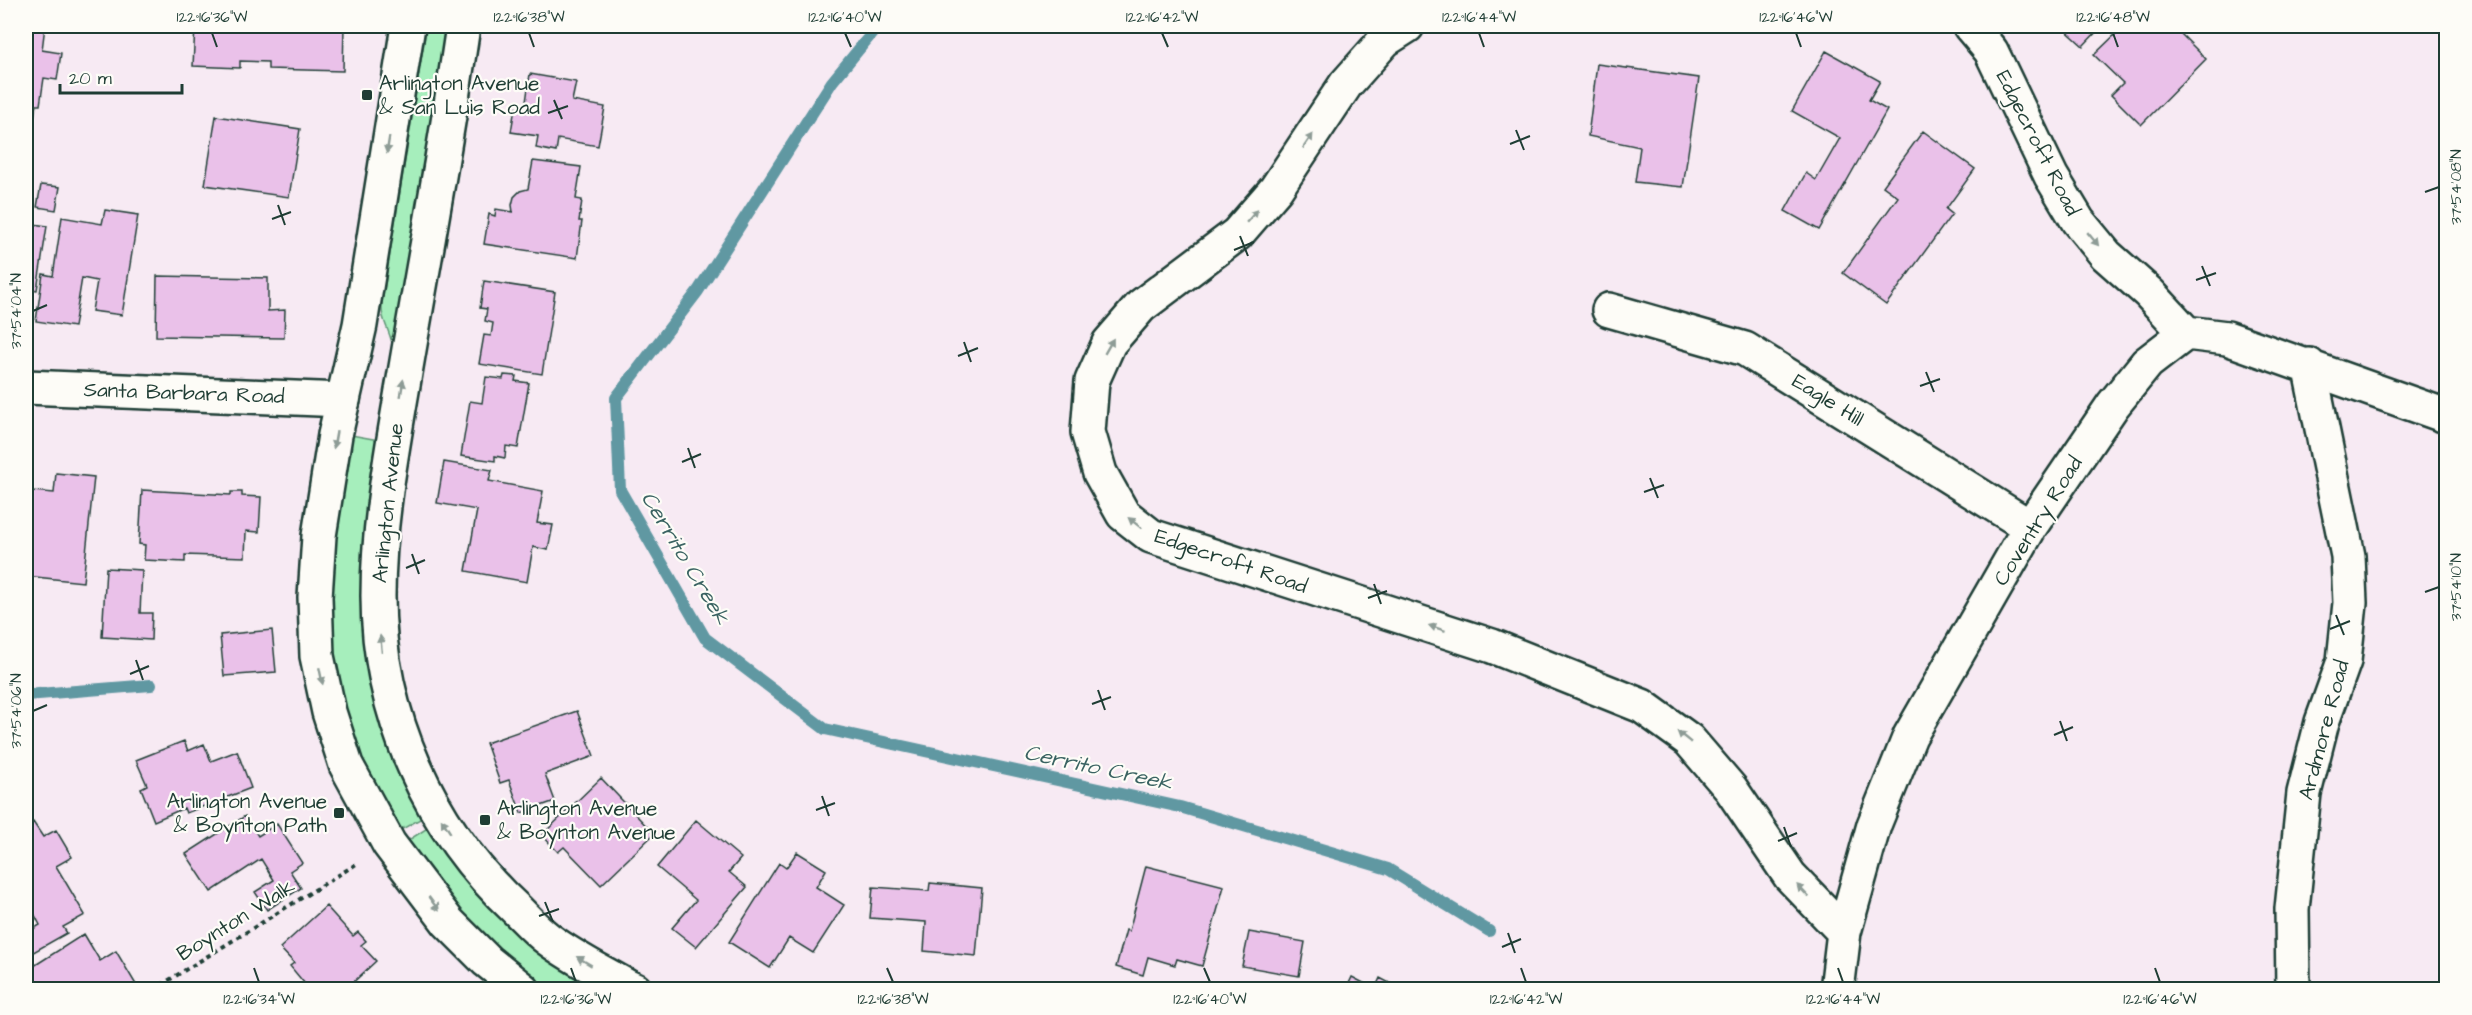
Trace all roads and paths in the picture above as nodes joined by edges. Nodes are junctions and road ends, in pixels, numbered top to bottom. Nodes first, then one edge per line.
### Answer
1 (408, 26) edge
2 (463, 26) edge
3 (1407, 26) edge
4 (1970, 26) edge
5 (1609, 310) dead end
6 (2186, 333) junction
7 (2309, 365) junction
8 (26, 387) edge
9 (343, 400) junction
10 (2446, 416) edge
11 (2030, 527) junction
12 (336, 876) dead end
13 (1844, 932) junction
14 (153, 990) edge
15 (523, 990) edge
16 (635, 990) edge
17 (1836, 990) edge
18 (2293, 990) edge

1 -> 9 street
16 -> 2 street, Arlington Avenue
13 -> 3 street, Edgecroft Road
4 -> 6 street, Edgecroft Road
5 - 11 street, Eagle Hill
6 - 7 street
6 - 11 street, Coventry Road
7 - 10 street
7 - 18 street, Ardmore Road
8 - 9 street, Santa Barbara Road
9 -> 15 street
11 - 13 street, Coventry Road
12 - 14 path, Boynton Walk
13 - 17 street, Coventry Road

